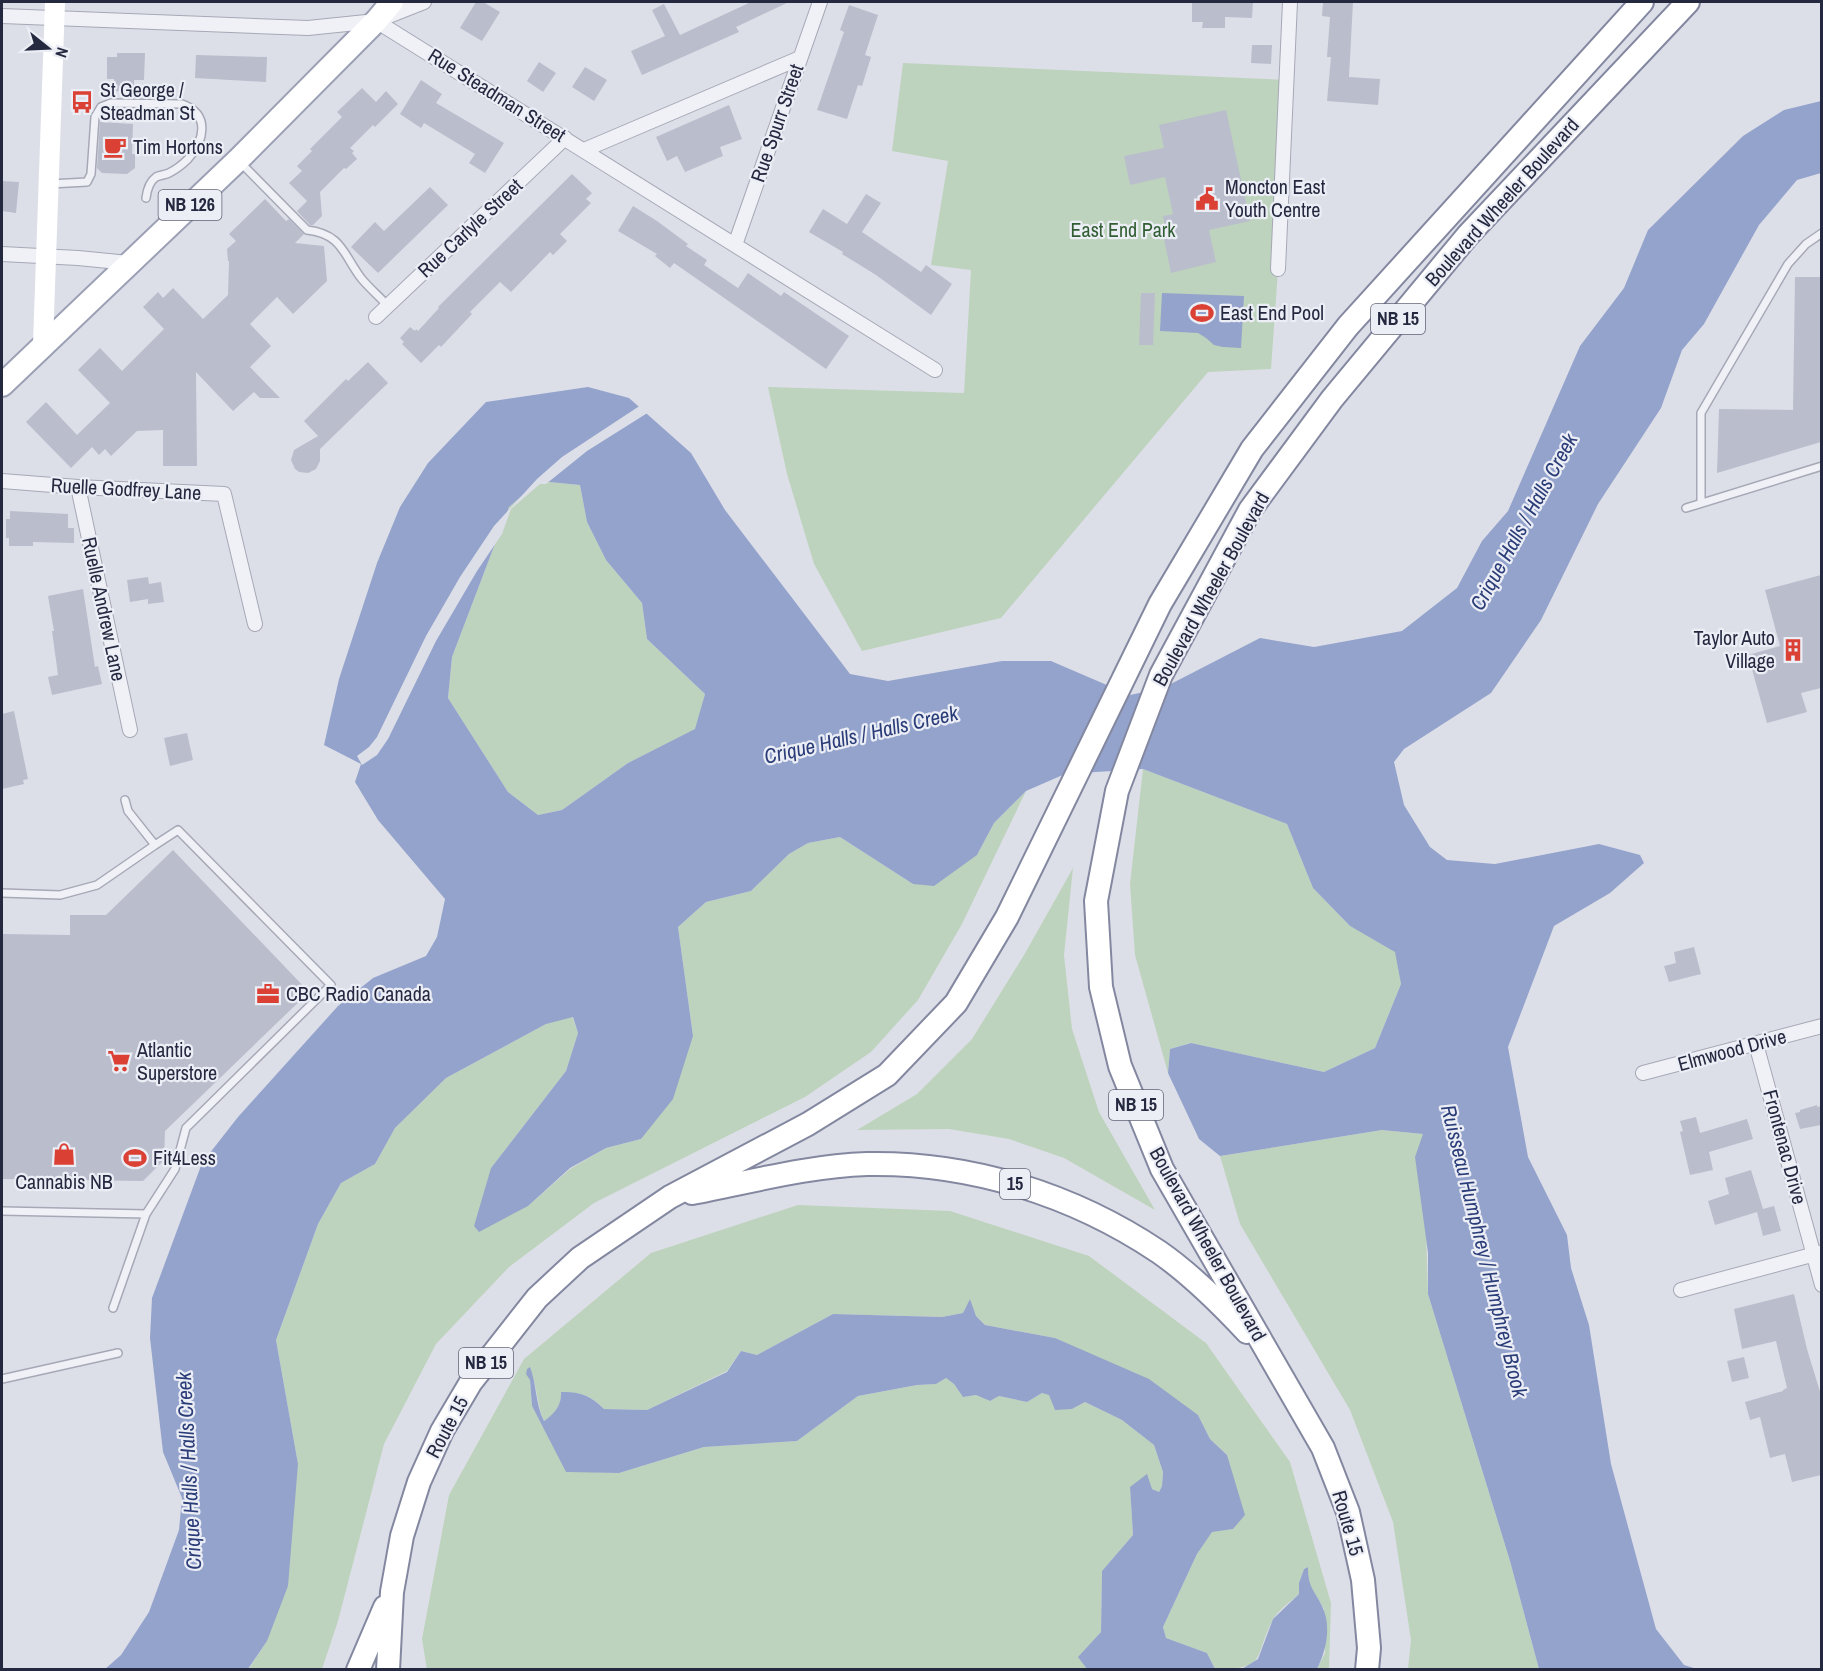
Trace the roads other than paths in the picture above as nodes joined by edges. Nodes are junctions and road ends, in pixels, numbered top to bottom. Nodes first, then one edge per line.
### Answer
1 (392, 2) edge
2 (424, 2) edge
3 (820, 2) edge
4 (1290, 2) edge
5 (1642, 2) edge
6 (1688, 2) edge
7 (55, 9) edge
8 (2, 16) edge
9 (376, 21) junction
10 (800, 58) junction
11 (565, 138) junction
12 (584, 150) junction
13 (238, 160) junction
14 (49, 184) junction
15 (146, 198) dead end
16 (1821, 233) edge
17 (735, 245) junction
18 (2, 254) edge
19 (46, 256) junction
20 (129, 263) junction
21 (1278, 269) dead end
22 (388, 306) junction
23 (376, 317) dead end
24 (43, 344) junction
25 (935, 370) dead end
26 (2, 386) edge
27 (1821, 466) edge
28 (2, 481) edge
29 (78, 487) junction
30 (1701, 503) junction
31 (1686, 508) dead end
32 (255, 624) dead end
33 (130, 730) dead end
34 (125, 800) dead end
35 (155, 845) junction
36 (2, 893) edge
37 (1821, 1026) edge
38 (1756, 1044) junction
39 (1643, 1073) dead end
40 (670, 1197) junction
41 (2, 1211) edge
42 (146, 1214) junction
43 (1817, 1254) edge
44 (1821, 1285) edge
45 (1681, 1290) dead end
46 (112, 1308) dead end
47 (118, 1353) dead end
48 (2, 1379) edge
49 (1290, 1388) junction
50 (392, 1592) junction
51 (358, 1670) edge
52 (388, 1670) edge
53 (1367, 1670) edge

1 - 9 main road, NB 126
2 - 9 street
3 - 10 street, Rue Spurr Street
4 - 21 street
5 - 40 main road, Boulevard Wheeler Boulevard / NB 15
6 - 49 main road, Boulevard Wheeler Boulevard / NB 15
7 - 8 street
7 - 9 street
7 - 14 main road
9 - 11 street, Rue Steadman Street
9 - 13 main road, NB 126
10 - 12 street
10 - 17 street, Rue Spurr Street
11 - 12 street, Rue Steadman Street
11 - 22 street, Rue Carlyle Street
12 - 17 street, Rue Steadman Street
13 - 20 main road, NB 126
13 - 22 lane
14 - 15 lane
14 - 19 main road
16 - 30 lane
17 - 25 street, Rue Steadman Street
18 - 19 street
19 - 20 street
19 - 24 main road
20 - 24 main road, NB 126
22 - 23 street, Rue Carlyle Street
24 - 26 main road, NB 126
27 - 30 lane
28 - 29 street, Ruelle Godfrey Lane
29 - 32 street, Ruelle Godfrey Lane
29 - 33 street, Ruelle Andrew Lane
30 - 31 lane
34 - 35 lane
35 - 36 lane
35 - 42 lane
37 - 38 street, Elmwood Drive
38 - 39 street, Elmwood Drive
38 - 43 street, Frontenac Drive
40 - 49 main road, 15
40 - 50 main road, Route 15 / NB 15
41 - 42 lane
42 - 46 lane
43 - 44 street, Frontenac Drive
43 - 45 street
47 - 48 lane
49 - 53 main road, Route 15 / NB 15
50 - 51 main road, NB 15
50 - 52 main road, Route 15 / NB 15

